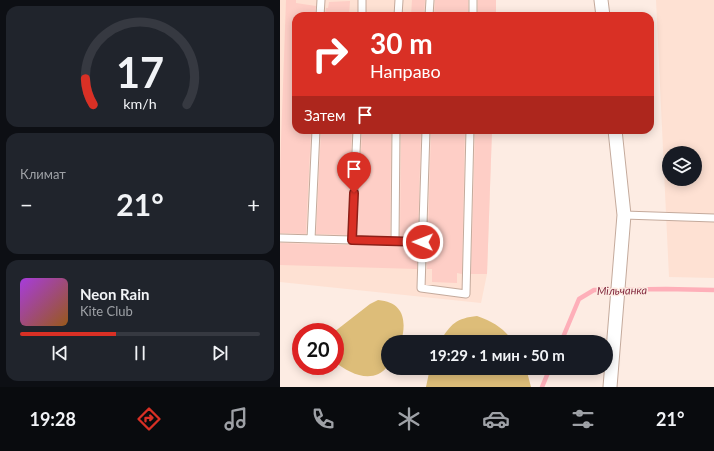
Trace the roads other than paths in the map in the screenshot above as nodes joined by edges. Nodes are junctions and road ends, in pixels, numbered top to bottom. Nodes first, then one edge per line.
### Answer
1 (321, 0) edge
2 (362, 0) edge
3 (399, 0) edge
4 (430, 0) edge
5 (474, 0) edge
6 (601, 0) edge
7 (320, 12) edge
8 (362, 12) edge
9 (398, 12) edge
10 (429, 12) edge
11 (473, 12) edge
12 (602, 12) edge
13 (316, 134) edge
14 (357, 134) edge
15 (396, 134) edge
16 (426, 134) edge
17 (470, 134) edge
18 (615, 134) edge
19 (624, 216) junction
20 (714, 218) edge
21 (280, 238) edge
22 (311, 239) junction
23 (352, 240) junction
24 (394, 241) junction
25 (423, 242) junction
26 (610, 387) edge

1 - 7 lane
2 - 8 lane
3 - 9 lane
4 - 10 lane
5 - 11 lane
6 - 12 street
13 - 22 lane
14 - 23 lane
15 - 24 lane
16 - 25 lane
17 - 25 lane
18 - 19 street
19 - 20 lane
19 - 26 street
21 - 22 lane
22 - 23 lane
23 - 24 lane
24 - 25 lane

